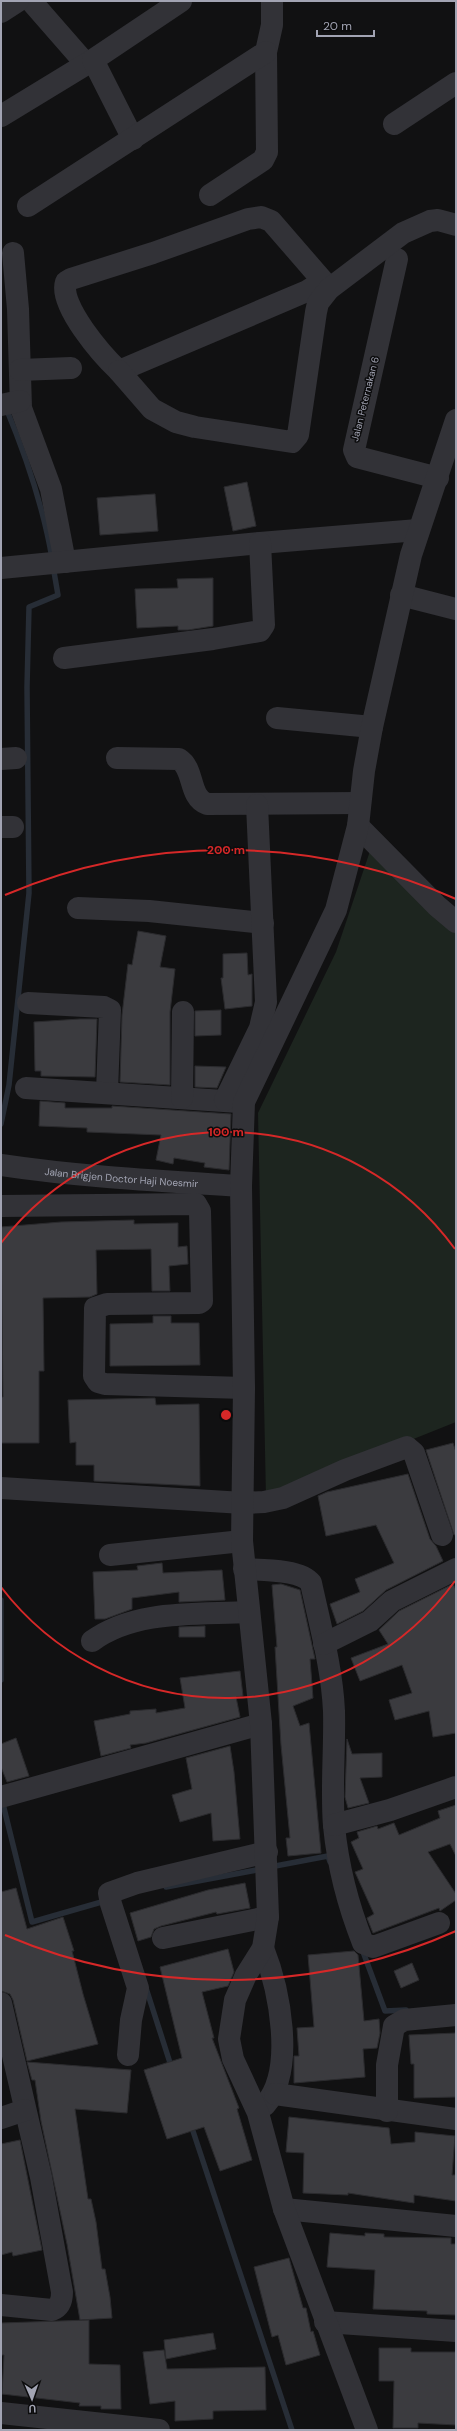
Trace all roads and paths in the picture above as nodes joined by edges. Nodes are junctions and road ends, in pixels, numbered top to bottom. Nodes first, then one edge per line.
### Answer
1 (18, 1) edge
2 (31, 1) edge
3 (181, 1) edge
4 (272, 1) edge
5 (156, 8) edge
6 (1, 12) edge
7 (266, 52) junction
8 (89, 62) junction
9 (456, 83) edge
10 (1, 116) edge
11 (394, 124) dead end
12 (133, 139) junction
13 (210, 195) dead end
14 (28, 206) dead end
15 (456, 225) edge
16 (13, 253) dead end
17 (397, 259) dead end
18 (326, 285) junction
19 (71, 368) dead end
20 (20, 370) junction
21 (119, 372) junction
22 (10, 403) edge
23 (456, 420) edge
24 (438, 478) junction
25 (418, 530) junction
26 (260, 542) junction
27 (63, 563) junction
28 (1, 568) edge
29 (402, 595) junction
30 (456, 609) edge
31 (64, 658) dead end
32 (277, 718) dead end
33 (372, 727) junction
34 (117, 758) dead end
35 (360, 803) junction
36 (257, 805) junction
37 (358, 826) junction
38 (78, 908) dead end
39 (456, 922) edge
40 (263, 923) junction
41 (28, 1003) dead end
42 (183, 1012) dead end
43 (26, 1088) dead end
44 (107, 1092) junction
45 (182, 1098) junction
46 (235, 1101) junction
47 (11, 1166) edge
48 (1, 1181) edge
49 (241, 1186) junction
50 (1, 1206) edge
51 (244, 1388) junction
52 (1, 1488) edge
53 (243, 1503) junction
54 (442, 1535) dead end
55 (242, 1541) junction
56 (110, 1555) dead end
57 (244, 1569) junction
58 (456, 1569) edge
59 (249, 1612) junction
60 (92, 1642) dead end
61 (324, 1644) junction
62 (261, 1724) junction
63 (456, 1787) edge
64 (3, 1796) edge
65 (334, 1825) junction
66 (268, 1864) junction
67 (268, 1917) junction
68 (439, 1922) dead end
69 (163, 1938) dead end
70 (263, 1948) junction
71 (1, 2003) edge
72 (456, 2015) edge
73 (128, 2055) dead end
74 (275, 2094) junction
75 (25, 2110) junction
76 (388, 2111) junction
77 (258, 2113) junction
78 (1, 2118) edge
79 (456, 2119) edge
80 (284, 2209) junction
81 (456, 2226) edge
82 (1, 2305) edge
83 (325, 2322) junction
84 (456, 2331) edge
85 (1, 2413) edge
86 (158, 2430) edge
87 (367, 2430) edge

1 - 6 street
2 - 8 street
3 - 5 street
4 - 7 street
5 - 8 street
7 - 12 street
7 - 13 street
8 - 10 street
8 - 12 street
9 - 11 street
12 - 14 street
15 - 18 street
16 - 20 street
17 - 24 street, Jalan Peternakan 6
18 - 21 street
18 - 21 street
18 - 21 street
19 - 20 street
20 - 22 street
22 - 27 street
23 - 24 street
24 - 25 street
25 - 26 street
25 - 29 street
26 - 27 street
26 - 31 street
27 - 28 street
29 - 30 street
29 - 33 street
32 - 33 street
33 - 35 street
34 - 36 street
35 - 36 street
35 - 37 street
36 - 40 street
37 - 39 street
37 - 46 street
38 - 40 street
40 - 46 street
41 - 44 street
42 - 45 street
43 - 44 street
44 - 45 street
45 - 46 street
46 - 49 street
47 - 48 street
47 - 49 street, Jalan Brigjen Doctor Haji Noesmir
49 - 51 street
50 - 51 street
51 - 53 street
52 - 53 street
53 - 54 street
53 - 55 street
55 - 56 street
55 - 57 street
57 - 59 street
57 - 61 street
58 - 61 street
59 - 60 street
59 - 62 street
61 - 65 street
62 - 64 street
62 - 66 street
63 - 65 street
65 - 68 street
66 - 67 street
66 - 73 street
67 - 69 street
67 - 70 street
70 - 74 street
70 - 77 street
71 - 75 street
72 - 76 street
74 - 76 street
74 - 77 street
75 - 78 street
75 - 82 street
76 - 79 street
77 - 80 street
80 - 81 street
80 - 83 street
83 - 84 street
83 - 87 street
85 - 86 street

